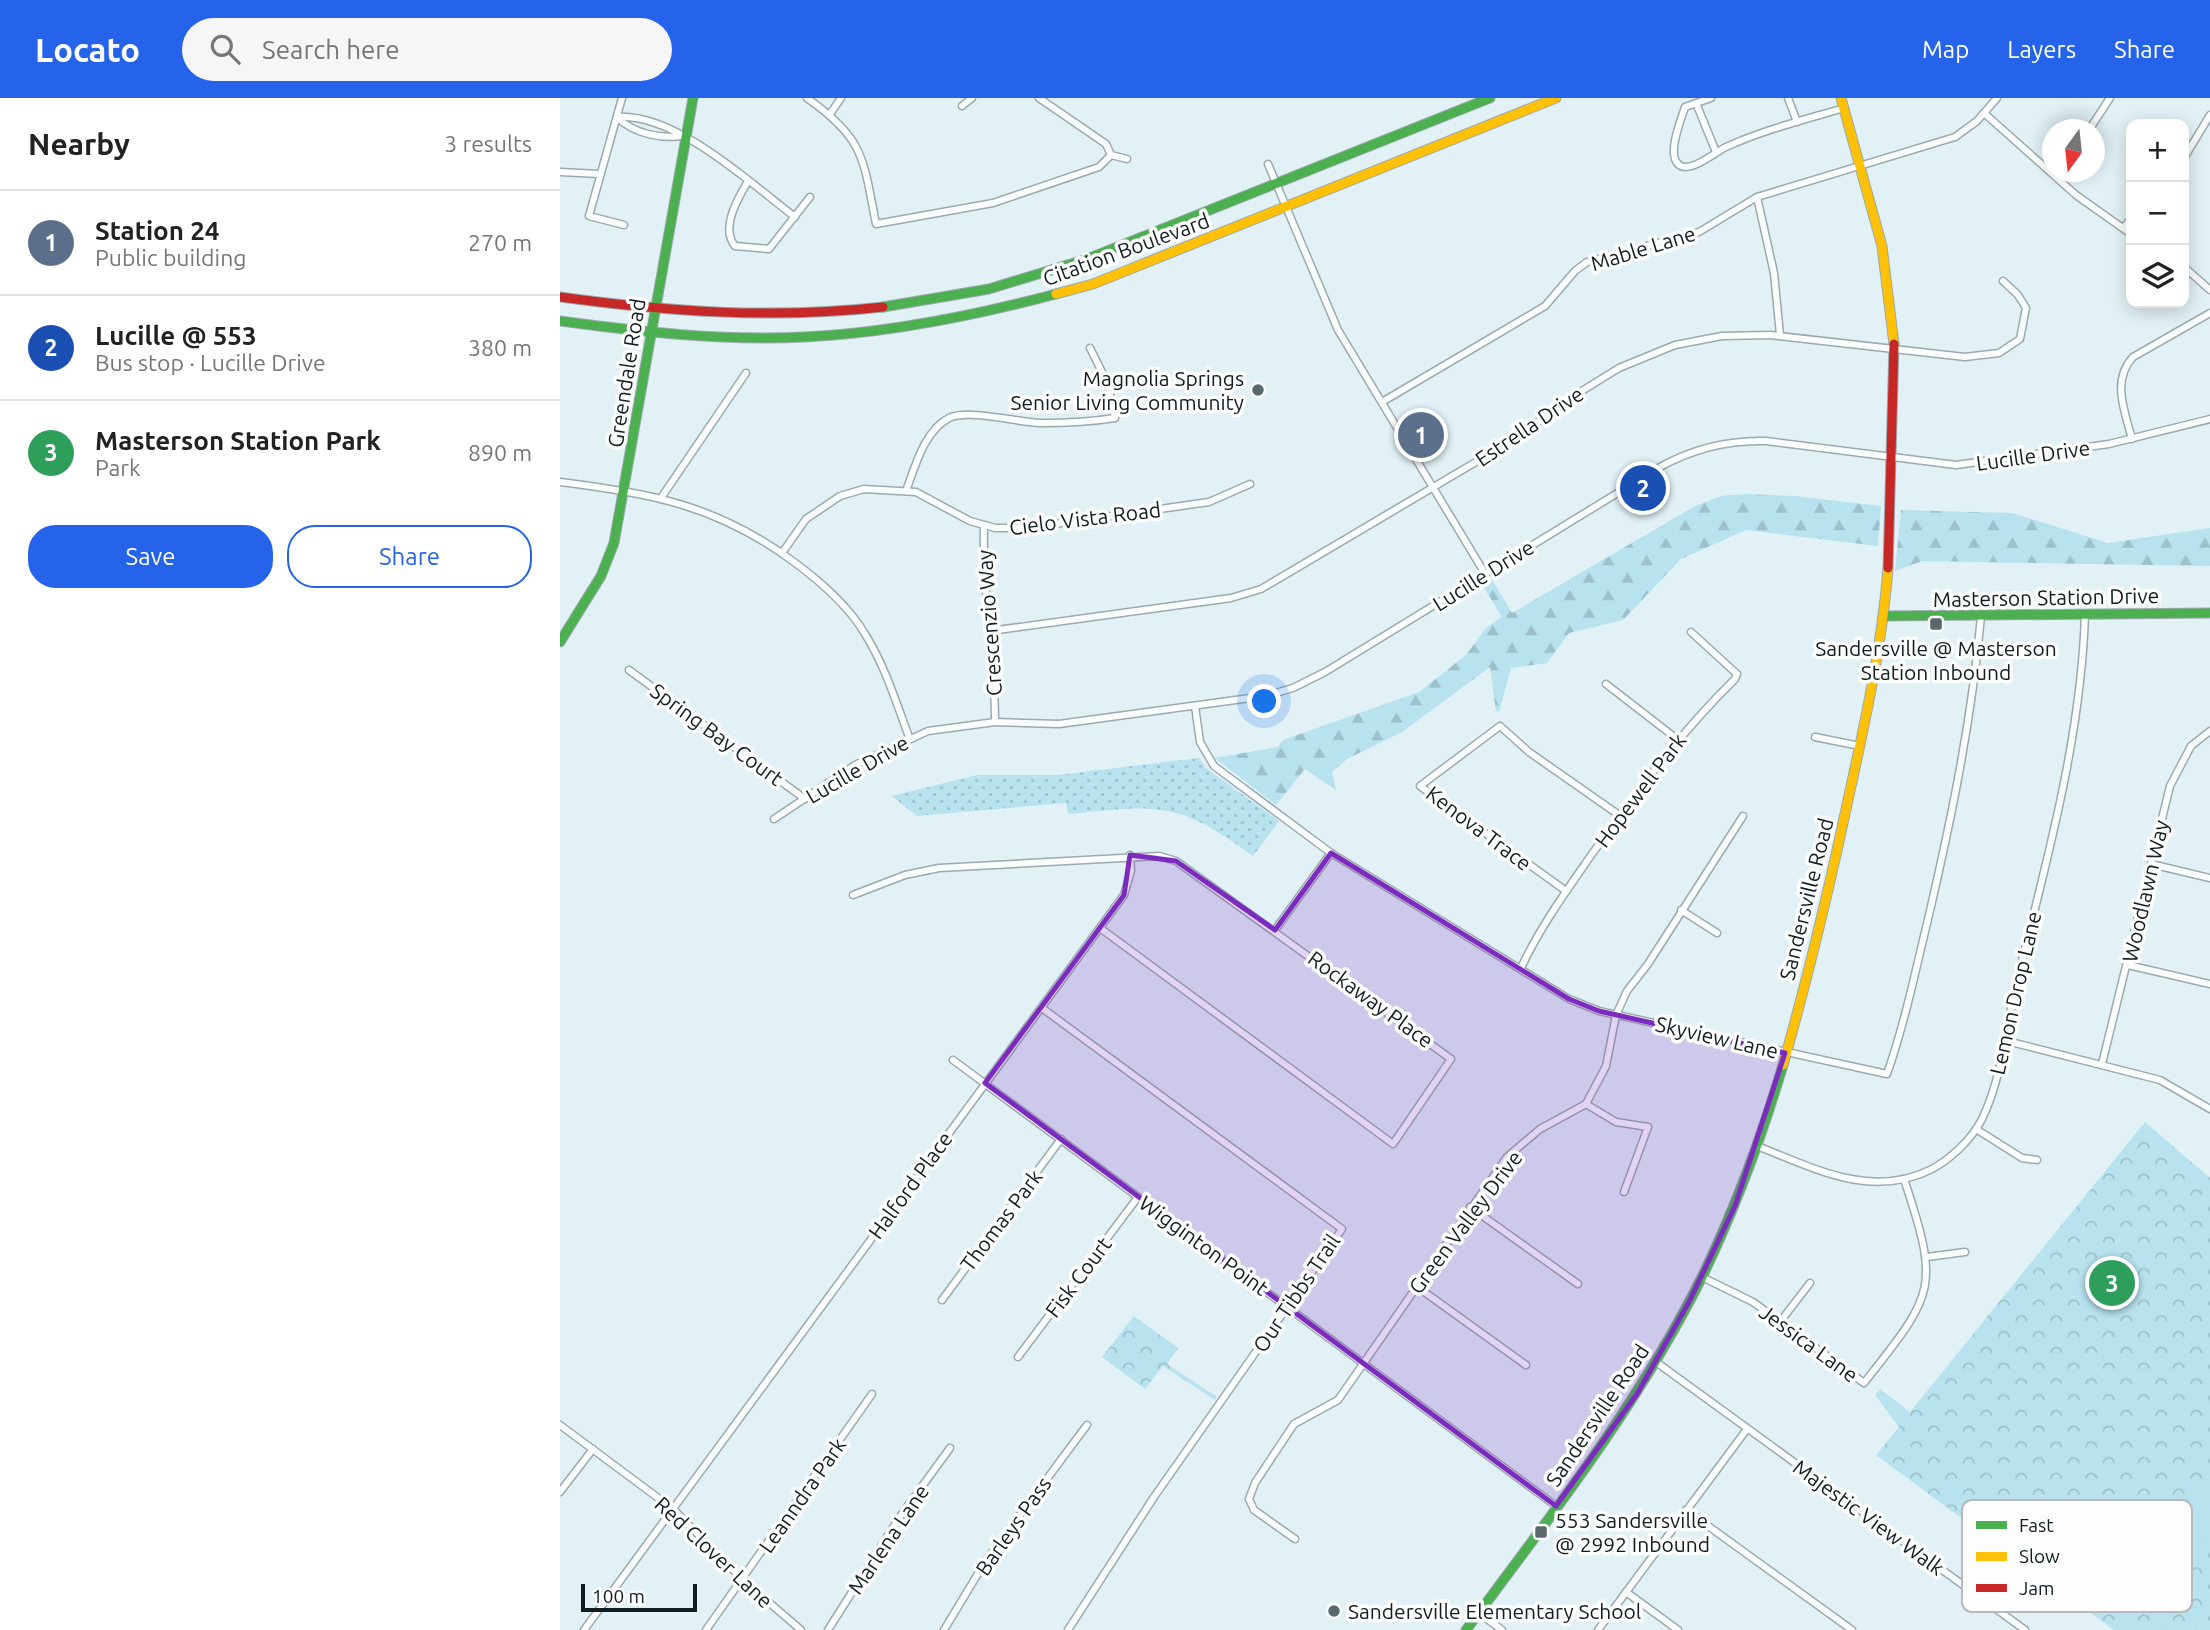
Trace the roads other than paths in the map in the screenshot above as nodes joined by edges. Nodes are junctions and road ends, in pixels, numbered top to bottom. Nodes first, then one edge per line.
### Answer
1 (622, 98) edge
2 (693, 98) edge
3 (807, 98) edge
4 (841, 98) edge
5 (972, 98) edge
6 (1039, 98) edge
7 (1490, 98) edge
8 (1556, 98) edge
9 (1711, 98) edge
10 (1788, 98) edge
11 (1840, 98) edge
12 (1997, 98) edge
13 (2110, 98) edge
14 (1696, 103) junction
15 (962, 106) dead end
16 (1844, 108) junction
17 (1984, 113) junction
18 (830, 114) junction
19 (2210, 115) edge
20 (617, 117) junction
21 (2096, 119) edge
22 (1797, 122) junction
23 (685, 135) junction
24 (2189, 150) edge
25 (1716, 152) junction
26 (1111, 155) junction
27 (1126, 159) dead end
28 (2042, 161) edge
29 (1268, 164) dead end
30 (1862, 166) junction
31 (560, 172) edge
32 (600, 174) junction
33 (748, 181) junction
34 (2064, 182) edge
35 (1276, 185) junction
36 (810, 197) dead end
37 (1757, 197) junction
38 (1286, 207) junction
39 (795, 217) junction
40 (624, 225) dead end
41 (2126, 225) edge
42 (2124, 227) joint
43 (2189, 271) edge
44 (2003, 281) dead end
45 (2210, 289) edge
46 (560, 297) edge
47 (654, 311) junction
48 (2210, 313) edge
49 (560, 321) edge
50 (650, 333) junction
51 (1780, 335) junction
52 (1090, 348) dead end
53 (1895, 349) junction
54 (746, 373) dead end
55 (1382, 402) junction
56 (2210, 419) edge
57 (2132, 439) junction
58 (1893, 459) junction
59 (560, 482) edge
60 (1250, 484) dead end
61 (1432, 489) junction
62 (625, 490) junction
63 (906, 491) junction
64 (661, 498) junction
65 (984, 525) junction
66 (782, 553) junction
67 (1484, 572) junction
68 (2210, 613) edge
69 (2085, 614) junction
70 (1883, 616) junction
71 (1981, 616) junction
72 (990, 631) junction
73 (1691, 632) dead end
74 (560, 642) edge
75 (629, 670) dead end
76 (1606, 684) dead end
77 (1195, 706) junction
78 (995, 722) junction
79 (2210, 731) edge
80 (909, 737) junction
81 (1815, 737) dead end
82 (1677, 739) junction
83 (1860, 746) junction
84 (805, 799) junction
85 (1619, 815) junction
86 (1743, 816) dead end
87 (774, 819) dead end
88 (1331, 853) junction
89 (1130, 855) junction
90 (2151, 864) junction
91 (2210, 878) edge
92 (1566, 891) junction
93 (853, 895) dead end
94 (1681, 910) junction
95 (1100, 928) junction
96 (1275, 930) junction
97 (1717, 933) dead end
98 (2128, 965) junction
99 (1521, 968) junction
100 (2210, 984) edge
101 (1042, 1008) junction
102 (1616, 1015) junction
103 (2003, 1040) junction
104 (1786, 1053) junction
105 (953, 1060) dead end
106 (2102, 1064) junction
107 (985, 1083) junction
108 (1586, 1104) junction
109 (2210, 1109) edge
110 (1976, 1129) junction
111 (1061, 1139) junction
112 (1757, 1146) junction
113 (2037, 1160) dead end
114 (1904, 1179) junction
115 (1625, 1192) dead end
116 (1138, 1196) junction
117 (1470, 1207) junction
118 (1965, 1252) dead end
119 (1927, 1257) junction
120 (1702, 1276) junction
121 (1810, 1283) dead end
122 (1578, 1284) dead end
123 (1416, 1286) junction
124 (942, 1300) dead end
125 (1288, 1307) junction
126 (1780, 1322) junction
127 (1018, 1357) dead end
128 (1656, 1362) junction
129 (1363, 1363) junction
130 (1526, 1365) dead end
131 (872, 1394) dead end
132 (560, 1425) edge
133 (1087, 1425) dead end
134 (1747, 1429) junction
135 (950, 1448) dead end
136 (593, 1449) junction
137 (560, 1492) edge
138 (1556, 1506) junction
139 (673, 1509) junction
140 (1686, 1510) junction
141 (1295, 1539) dead end
142 (743, 1580) junction
143 (1962, 1584) edge
144 (1626, 1592) junction
145 (2000, 1612) edge
146 (1479, 1613) junction
147 (584, 1630) edge
148 (706, 1630) edge
149 (801, 1630) edge
150 (828, 1630) edge
151 (944, 1630) edge
152 (1068, 1630) edge
153 (1466, 1630) edge
154 (1502, 1630) edge
155 (1598, 1630) edge
156 (1678, 1630) edge
157 (1852, 1630) edge
158 (2025, 1630) edge

1 - 20 street
2 - 23 street, Greendale Road
3 - 18 street
4 - 18 street
5 - 15 street
6 - 26 street
7 - 35 street, Citation Boulevard
8 - 38 street, Citation Boulevard
9 - 14 street
10 - 22 street
11 - 16 street, Sandersville Road
12 - 17 street, Mable Lane
13 - 21 street
14 - 25 street
14 - 25 street
16 - 22 street
16 - 30 street, Sandersville Road
17 - 28 street
17 - 30 street, Mable Lane
18 - 26 street
19 - 24 street
20 - 23 street
20 - 32 street
22 - 25 street
23 - 33 street
23 - 47 street, Greendale Road
26 - 27 street
29 - 35 street
30 - 37 street, Mable Lane
30 - 53 street, Sandersville Road
31 - 32 street
32 - 40 street
33 - 39 street
33 - 39 street
34 - 42 street
35 - 38 street
35 - 47 street, Citation Boulevard
36 - 39 street
37 - 51 street
37 - 55 street, Mable Lane
38 - 50 street, Citation Boulevard
38 - 55 street
41 - 42 street
43 - 45 street
44 - 53 street, Estrella Drive
46 - 47 street, Citation Boulevard
47 - 50 street, Greendale Road
48 - 57 street
49 - 50 street, Citation Boulevard
50 - 62 street, Greendale Road
51 - 53 street, Estrella Drive
51 - 61 street, Estrella Drive
52 - 63 street
53 - 58 street, Sandersville Road
54 - 64 street
55 - 61 street
56 - 57 street, Lucille Drive
57 - 58 street, Lucille Drive
58 - 67 street, Lucille Drive
58 - 70 street, Sandersville Road
59 - 62 street
60 - 65 street, Cielo Vista Road
61 - 67 street
61 - 72 street, Estrella Drive
62 - 64 street
62 - 74 street, Greendale Road
63 - 65 street, Cielo Vista Road
63 - 66 street, Cielo Vista Road
64 - 66 street
65 - 72 street, Crescenzio Way
66 - 80 street
67 - 77 street, Lucille Drive
68 - 69 street, Masterson Station Drive
69 - 71 street, Masterson Station Drive
69 - 103 street, Lemon Drop Lane
70 - 71 street, Masterson Station Drive
70 - 83 street, Sandersville Road
71 - 104 street, Skyview Lane
72 - 78 street, Crescenzio Way
73 - 82 street, Hopewell Park
75 - 84 street, Spring Bay Court
76 - 82 street
77 - 78 street, Lucille Drive
77 - 88 street, Skyview Lane
78 - 80 street, Lucille Drive
79 - 90 street, Woodlawn Way
80 - 84 street, Lucille Drive
81 - 83 street
82 - 85 street, Hopewell Park
83 - 104 street, Sandersville Road
84 - 87 street, Lucille Drive
85 - 92 street, Hopewell Park
85 - 92 street, Kenova Trace
86 - 94 street
88 - 96 street
88 - 99 street, Skyview Lane
89 - 93 street, Rockaway Place
89 - 95 street, Halford Place
89 - 96 street, Rockaway Place
90 - 91 street
90 - 98 street, Woodlawn Way
92 - 99 street, Hopewell Park
94 - 97 street
94 - 102 street
95 - 96 street, Rockaway Place
95 - 101 street, Halford Place
98 - 100 street
98 - 106 street, Woodlawn Way
99 - 102 street, Skyview Lane
101 - 107 street, Halford Place
101 - 125 street, Our Tibbs Trail
102 - 104 street, Skyview Lane
102 - 108 street
103 - 106 street
103 - 110 street, Lemon Drop Lane
104 - 112 street, Sandersville Road
105 - 107 street, Wigginton Point
106 - 109 street
107 - 111 street, Wigginton Point
107 - 139 street, Halford Place
108 - 115 street
108 - 117 street, Green Valley Drive
110 - 113 street
110 - 114 street, Lemon Drop Lane
111 - 116 street, Wigginton Point
111 - 124 street, Thomas Park
112 - 114 street, Lemon Drop Lane
112 - 120 street, Sandersville Road
114 - 119 street, Jessica Lane
116 - 125 street, Wigginton Point
116 - 127 street, Fisk Court
117 - 122 street
117 - 123 street, Green Valley Drive
118 - 119 street
119 - 126 street, Jessica Lane
120 - 126 street, Jessica Lane
120 - 128 street, Sandersville Road
121 - 126 street
123 - 129 street, Green Valley Drive
123 - 130 street
125 - 129 street, Wigginton Point
125 - 152 street, Our Tibbs Trail
128 - 134 street, Majestic View Walk
128 - 138 street, Sandersville Road
129 - 138 street, Wigginton Point
129 - 141 street, Green Valley Drive
131 - 142 street, Leanndra Park
132 - 136 street, Red Clover Lane
133 - 151 street, Barleys Pass
134 - 140 street
134 - 143 street, Majestic View Walk
135 - 150 street, Marlena Lane
136 - 137 street
136 - 139 street, Red Clover Lane
138 - 146 street, Sandersville Road
139 - 142 street, Red Clover Lane
139 - 147 street, Halford Place
140 - 144 street
140 - 157 street
142 - 148 street, Leanndra Park
142 - 149 street, Red Clover Lane
144 - 155 street
144 - 156 street
145 - 158 street, Majestic View Walk
146 - 153 street, Sandersville Road
146 - 154 street

